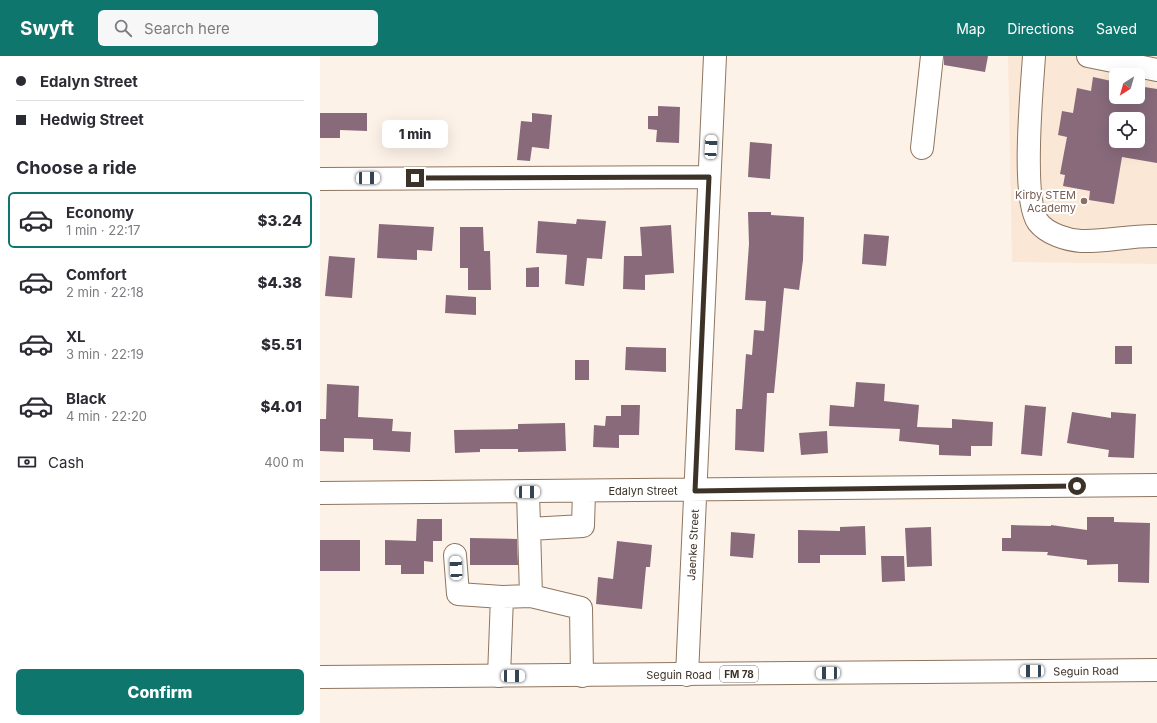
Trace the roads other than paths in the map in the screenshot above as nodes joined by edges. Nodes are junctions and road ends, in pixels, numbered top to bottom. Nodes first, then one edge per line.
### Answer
1 (715, 56) edge
2 (932, 56) edge
3 (1034, 56) edge
4 (1088, 56) edge
5 (1157, 70) edge
6 (922, 148) dead end
7 (709, 177) junction
8 (320, 179) edge
9 (1157, 236) edge
10 (1157, 485) edge
11 (584, 491) junction
12 (695, 491) junction
13 (528, 492) junction
14 (320, 493) edge
15 (529, 529) junction
16 (455, 555) dead end
17 (531, 596) junction
18 (502, 597) junction
19 (1157, 670) edge
20 (687, 675) junction
21 (499, 676) junction
22 (582, 676) junction
23 (320, 677) edge

1 - 7 street, Jaenke Street
2 - 6 street
3 - 9 street
4 - 5 street
7 - 8 street
7 - 12 street, Jaenke Street
10 - 12 street, Edalyn Street
11 - 12 street, Edalyn Street
11 - 13 street, Edalyn Street
11 - 15 street
12 - 20 street, Jaenke Street
13 - 14 street, Edalyn Street
13 - 15 street
15 - 17 street
16 - 18 street
17 - 18 street
17 - 22 street
18 - 21 street
19 - 20 street, Seguin Road / FM 78
20 - 22 street, Seguin Road / FM 78
21 - 22 street, Seguin Road / FM 78
21 - 23 street, Seguin Road / FM 78

